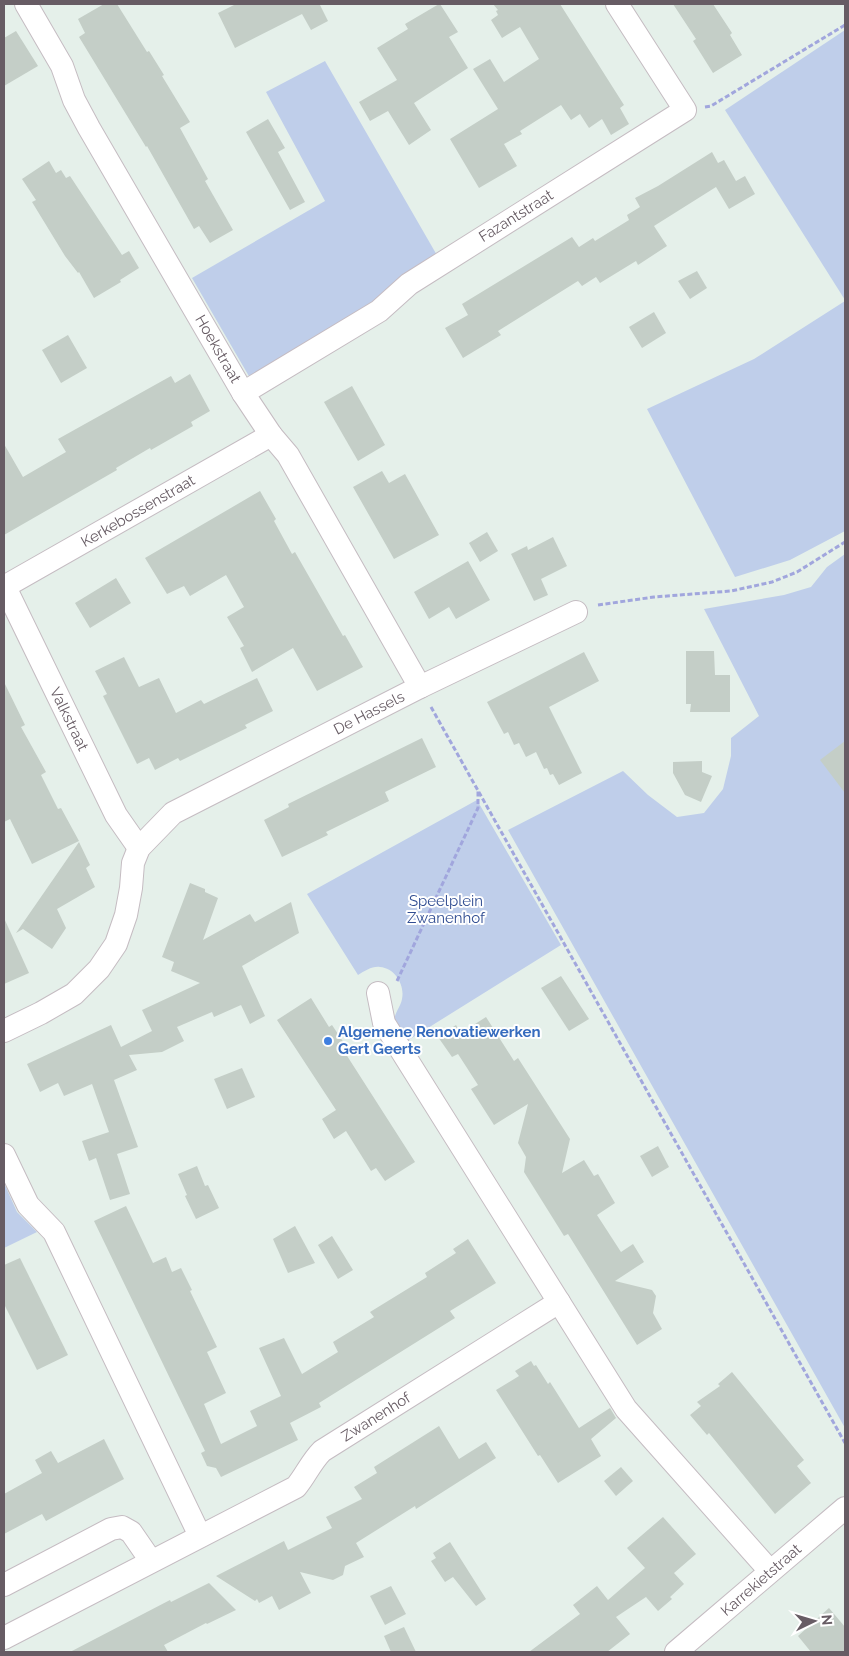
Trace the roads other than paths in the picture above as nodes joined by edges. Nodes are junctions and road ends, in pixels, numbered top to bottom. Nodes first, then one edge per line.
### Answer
1 (26, 4) edge
2 (617, 4) edge
3 (243, 393) junction
4 (271, 435) junction
5 (4, 587) edge
6 (576, 612) road end
7 (420, 687) junction
8 (139, 848) junction
9 (378, 993) road end
10 (4, 1031) edge
11 (4, 1155) edge
12 (559, 1302) junction
13 (845, 1508) edge
14 (200, 1536) junction
15 (151, 1562) junction
16 (770, 1571) junction
17 (4, 1585) edge
18 (4, 1638) edge
19 (676, 1652) edge

1 - 3 street, Hoekstraat
2 - 3 street, Fazantstraat
3 - 4 street, Hoekstraat
4 - 5 street, Kerkebossenstraat
4 - 7 street, Hoekstraat
5 - 8 street, Valkstraat
6 - 7 street, De Hassels
7 - 8 street, De Hassels
8 - 10 street, De Hassels
9 - 12 street
11 - 14 street
12 - 14 street, Zwanenhof
12 - 16 street
13 - 16 street, Karrekietstraat
14 - 15 street, Zwanenhof
15 - 17 street
15 - 18 street, Zwanenhof
16 - 19 street, Karrekietstraat

